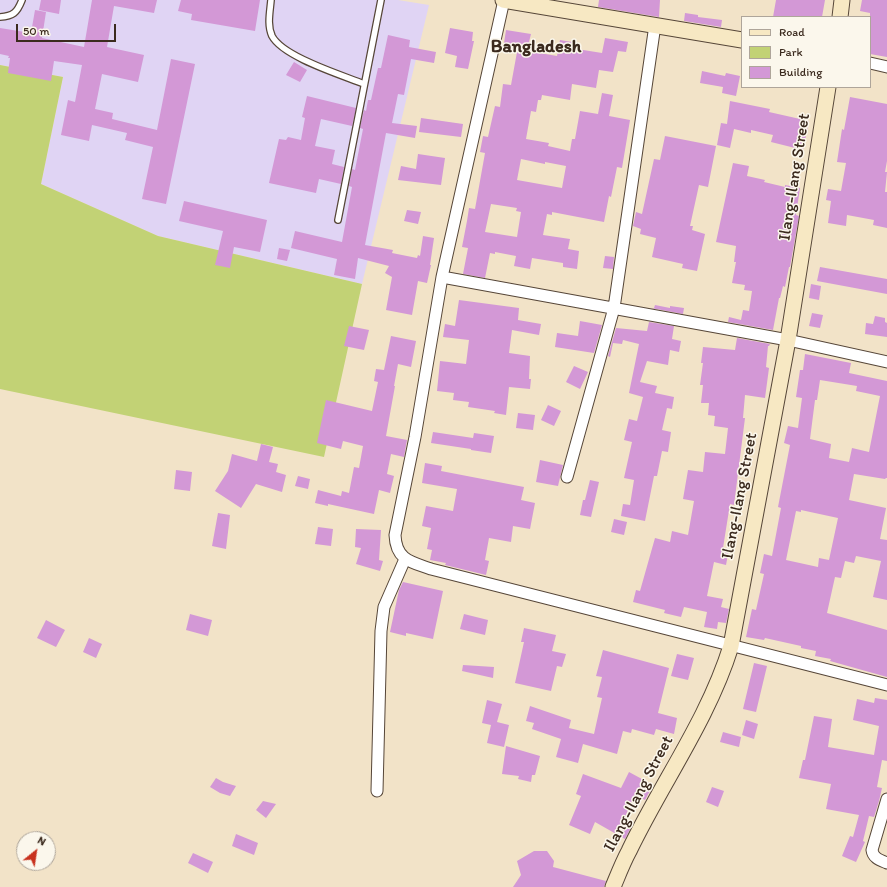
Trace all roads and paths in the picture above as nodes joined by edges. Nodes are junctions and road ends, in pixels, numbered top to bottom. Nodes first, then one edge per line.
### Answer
1 (22, 0) edge
2 (271, 0) edge
3 (381, 0) edge
4 (503, 0) edge
5 (842, 0) edge
6 (840, 16) edge
7 (0, 18) edge
8 (655, 25) junction
9 (741, 40) edge
10 (871, 63) edge
11 (887, 67) edge
12 (364, 84) junction
13 (828, 88) edge
14 (338, 220) dead end
15 (442, 277) junction
16 (614, 308) junction
17 (788, 340) junction
18 (887, 362) edge
19 (567, 477) dead end
20 (406, 559) junction
21 (731, 646) junction
22 (887, 685) edge
23 (377, 791) dead end
24 (887, 799) edge
25 (887, 863) edge
26 (612, 887) edge

1 - 7 lane
2 - 12 lane
3 - 12 lane
4 - 8 main road
4 - 15 street
5 - 6 main road
8 - 9 main road
8 - 16 street
10 - 11 street
12 - 14 lane
13 - 17 main road, Ilang-Ilang Street
15 - 16 street
15 - 20 street
16 - 17 street
16 - 19 street
17 - 18 street
17 - 21 main road, Ilang-Ilang Street
20 - 21 street
20 - 23 street
21 - 22 street
21 - 26 main road, Ilang-Ilang Street
24 - 25 street

